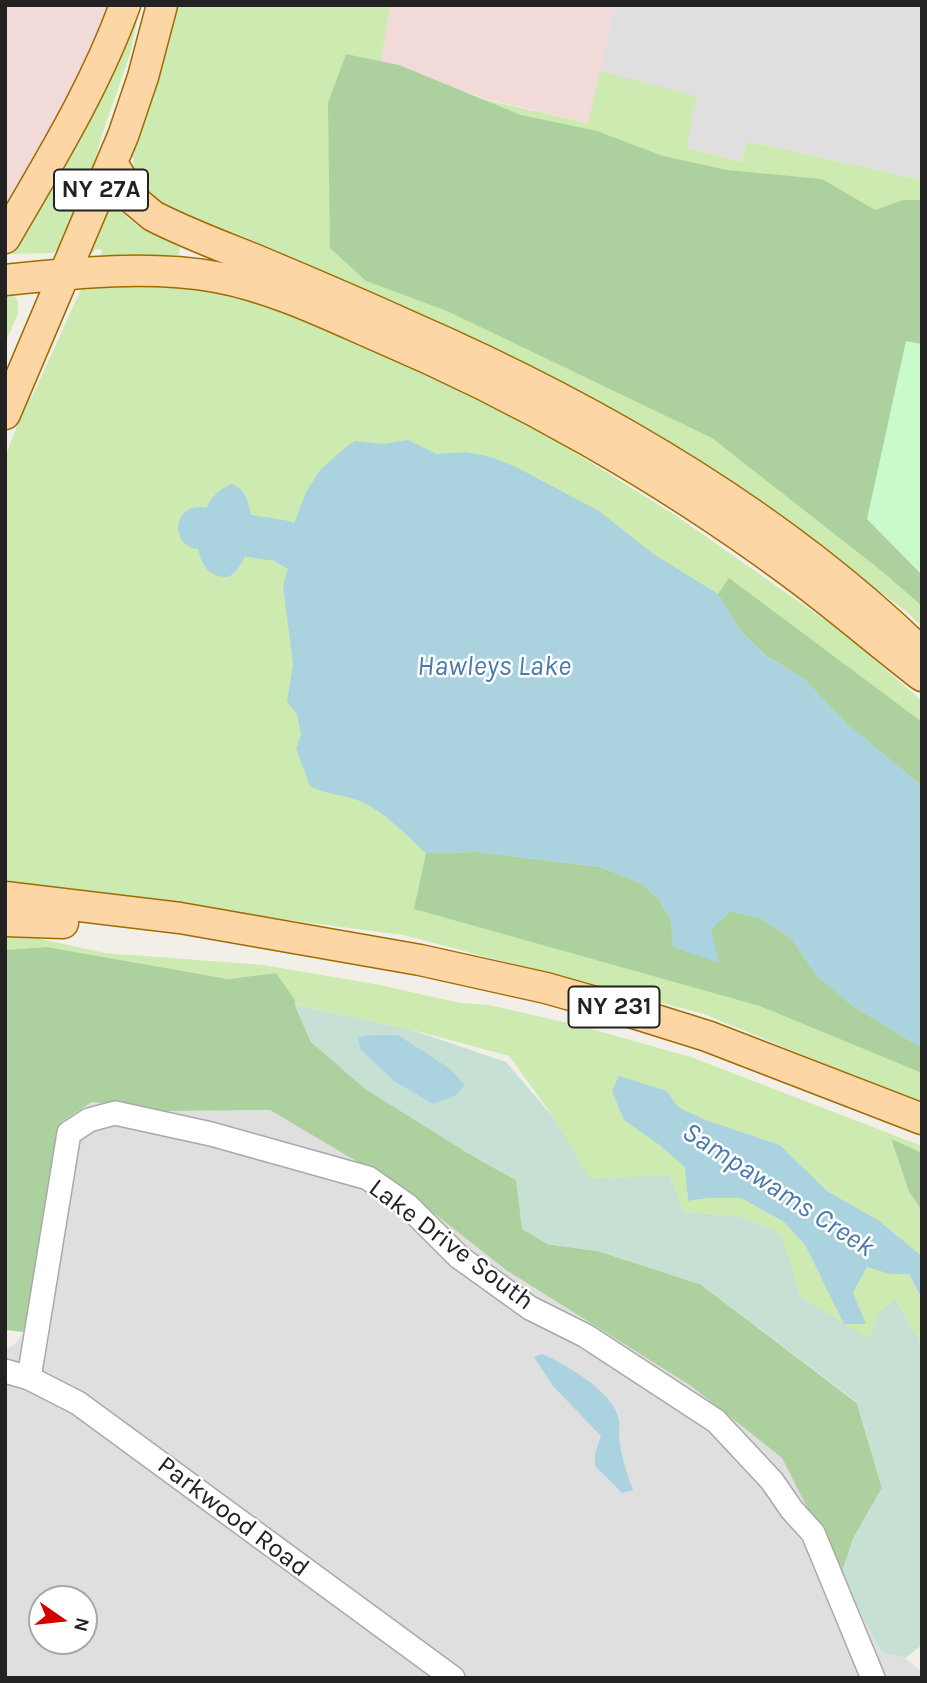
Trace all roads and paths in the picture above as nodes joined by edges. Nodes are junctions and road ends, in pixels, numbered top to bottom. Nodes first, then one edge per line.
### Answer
1 (125, 5) edge
2 (162, 5) edge
3 (112, 163) junction
4 (5, 237) edge
5 (65, 274) junction
6 (5, 280) edge
7 (5, 414) edge
8 (922, 653) edge
9 (922, 676) edge
10 (5, 897) edge
11 (5, 921) edge
12 (293, 940) junction
13 (922, 1119) edge
14 (5, 1371) edge
15 (29, 1378) junction
16 (453, 1678) edge
17 (873, 1678) edge

1 - 4 main road, NY 27A
2 - 3 main road, NY 27A
3 - 5 main road, NY 27A
3 - 8 main road
5 - 6 main road
5 - 7 main road, NY 27A
5 - 9 main road
10 - 12 main road
11 - 12 main road
12 - 13 main road, NY 231
14 - 15 street, Parkwood Road
15 - 16 street, Parkwood Road
15 - 17 street, Lake Drive South

